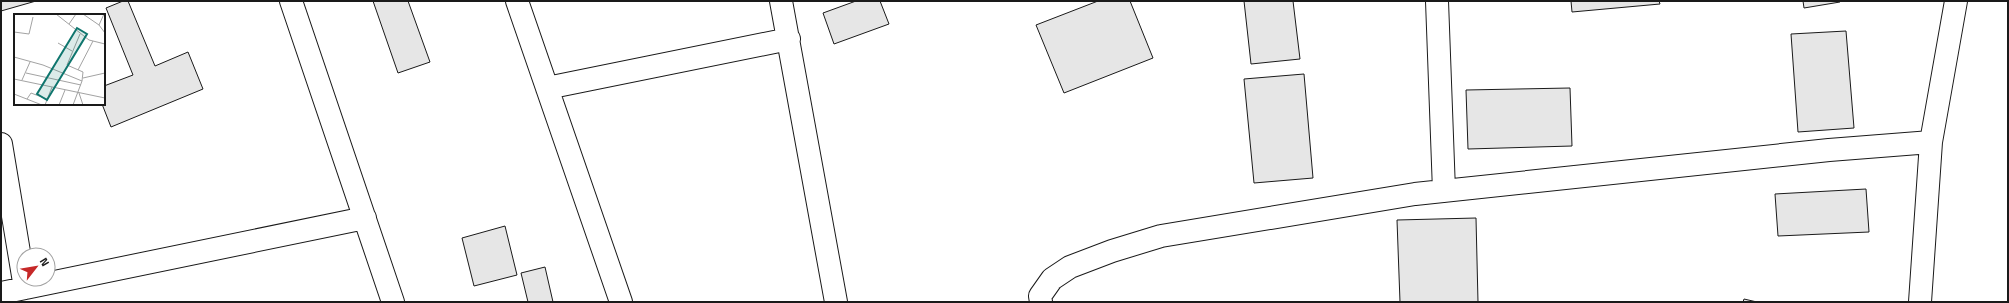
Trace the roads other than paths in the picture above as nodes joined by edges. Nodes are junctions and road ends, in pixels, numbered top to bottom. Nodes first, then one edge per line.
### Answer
1 (291, 1) edge
2 (517, 1) edge
3 (781, 1) edge
4 (1437, 1) edge
5 (1956, 1) edge
6 (788, 39) junction
7 (547, 88) junction
8 (1932, 142) junction
9 (1, 144) edge
10 (1444, 191) junction
11 (365, 218) junction
12 (25, 288) junction
13 (1, 293) edge
14 (393, 302) edge
15 (621, 302) edge
16 (836, 302) edge
17 (1041, 302) edge
18 (1920, 302) edge

1 - 11 street
2 - 7 street
3 - 6 street
4 - 10 street
5 - 8 street
6 - 7 street
6 - 16 street
7 - 15 street
8 - 10 street
8 - 18 street
9 - 12 street
10 - 17 street
11 - 12 street
11 - 14 street
12 - 13 street

